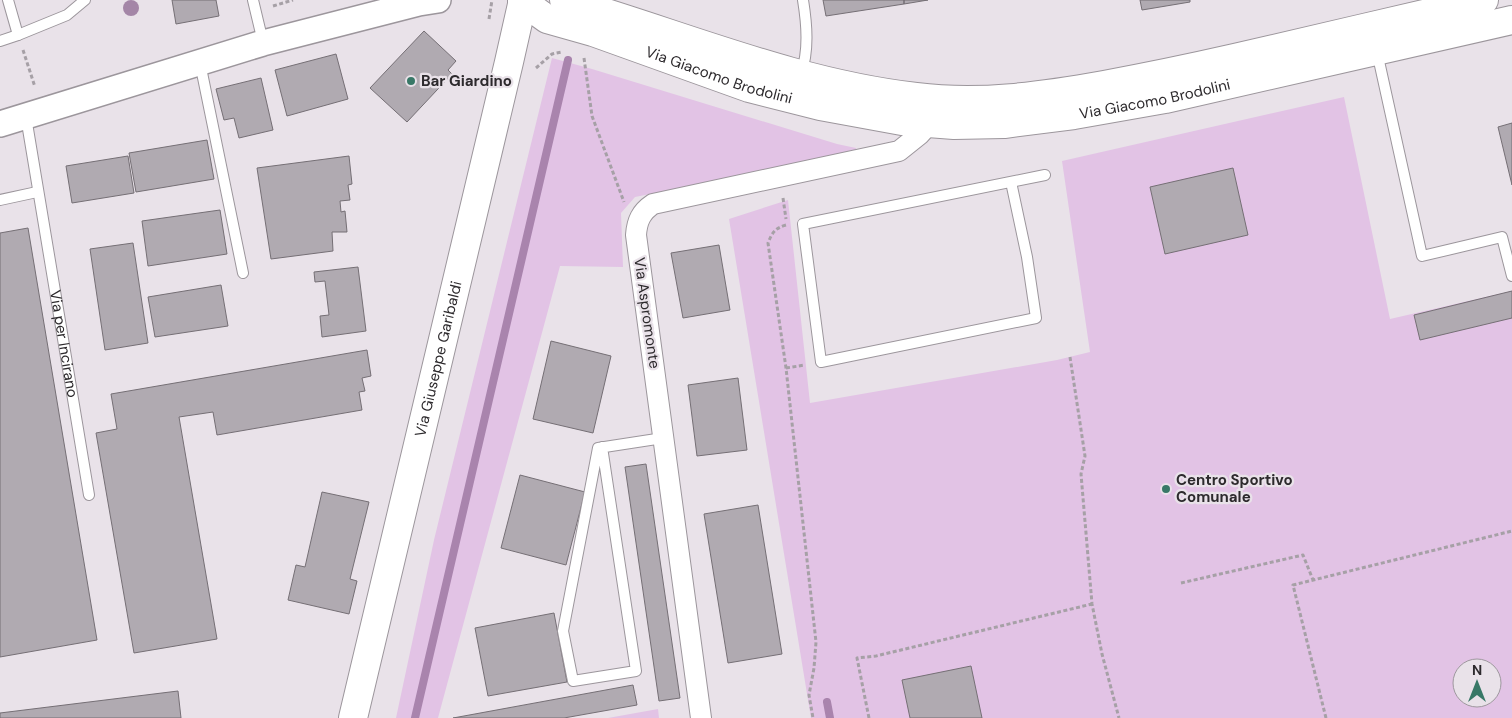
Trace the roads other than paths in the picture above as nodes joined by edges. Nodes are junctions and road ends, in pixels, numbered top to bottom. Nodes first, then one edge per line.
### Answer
1 (8, 0) edge
2 (85, 0) edge
3 (253, 0) edge
4 (438, 0) edge
5 (523, 0) edge
6 (564, 0) edge
7 (803, 0) edge
8 (1484, 0) edge
9 (1512, 20) edge
10 (18, 35) junction
11 (0, 41) edge
12 (264, 44) junction
13 (1371, 46) junction
14 (200, 62) junction
15 (801, 75) junction
16 (1090, 88) junction
17 (26, 116) junction
18 (0, 124) edge
19 (929, 124) junction
20 (1045, 175) dead end
21 (1011, 182) junction
22 (37, 192) junction
23 (0, 200) edge
24 (243, 273) dead end
25 (1512, 276) edge
26 (663, 438) junction
27 (602, 447) junction
28 (89, 495) dead end
29 (353, 718) edge
30 (701, 718) edge

1 - 10 lane
2 - 10 lane
3 - 12 lane
4 - 12 street
5 - 19 main road, Via Giacomo Brodolini
5 - 29 main road, Via Giuseppe Garibaldi
6 - 15 main road, Via Giacomo Brodolini
7 - 15 lane, Via Giacomo Brodolini
8 - 16 main road, Via Giacomo Brodolini
9 - 13 main road, Via Giacomo Brodolini
10 - 11 lane
12 - 14 street
13 - 19 main road, Via Giacomo Brodolini
13 - 25 lane
14 - 17 street
14 - 24 lane
15 - 16 main road, Via Giacomo Brodolini
16 - 19 main road, Via Giacomo Brodolini
17 - 18 street
17 - 22 lane, Via per Incirano
19 - 26 street, Via Aspromonte
20 - 21 lane
21 - 21 lane
22 - 23 lane
22 - 28 lane, Via per Incirano
26 - 27 lane
26 - 30 street, Via Aspromonte
27 - 27 lane

